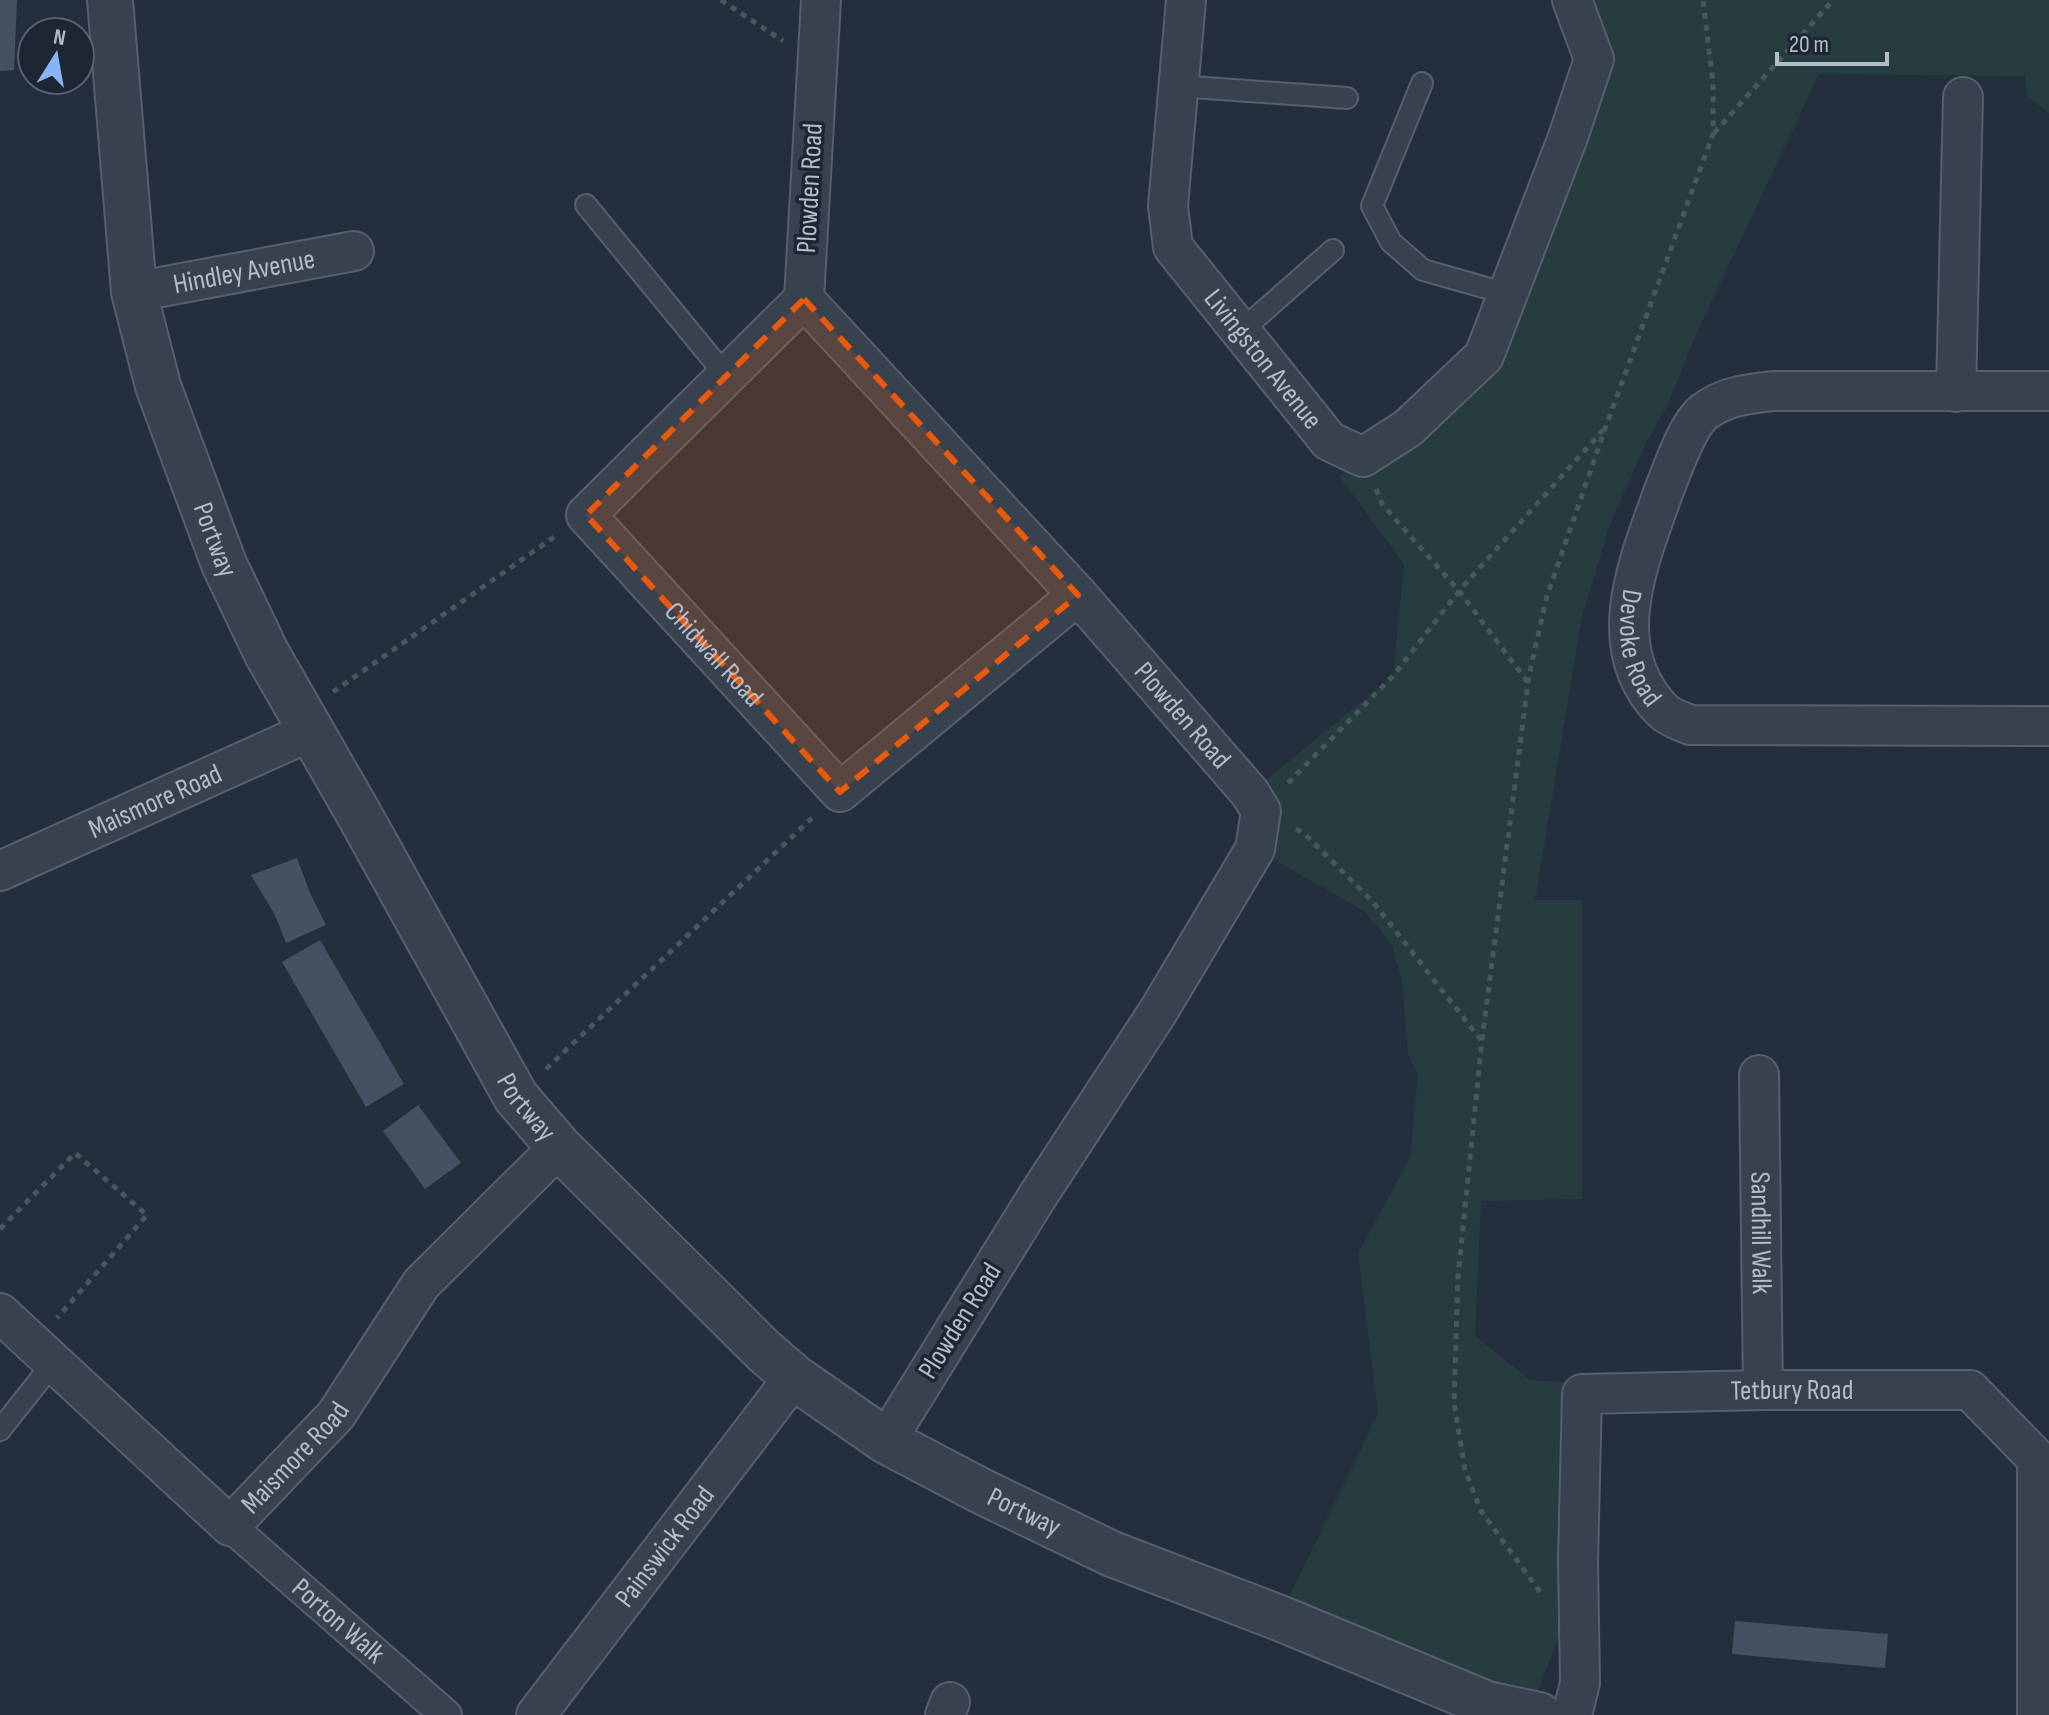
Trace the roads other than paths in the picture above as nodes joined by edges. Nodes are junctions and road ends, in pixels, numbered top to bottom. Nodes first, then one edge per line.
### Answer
1 (110, 0) edge
2 (821, 0) edge
3 (1186, 0) edge
4 (1572, 0) edge
5 (1422, 83) dead end
6 (1178, 86) junction
7 (1963, 97) dead end
8 (1347, 98) dead end
9 (586, 205) dead end
10 (1333, 250) dead end
11 (354, 251) dead end
12 (134, 292) junction
13 (1508, 294) junction
14 (804, 299) junction
15 (1241, 331) junction
16 (727, 377) junction
17 (2049, 391) edge
18 (1956, 392) junction
19 (1078, 595) junction
20 (307, 722) junction
21 (2049, 726) edge
22 (0, 871) edge
23 (1759, 1075) dead end
24 (559, 1147) junction
25 (0, 1313) edge
26 (44, 1353) junction
27 (794, 1377) junction
28 (1763, 1390) junction
29 (0, 1430) edge
30 (886, 1441) junction
31 (230, 1526) junction
32 (1486, 1709) edge
33 (446, 1715) edge
34 (536, 1715) edge
35 (1539, 1715) edge
36 (1572, 1715) edge
37 (2037, 1715) edge

1 - 12 street, Portway
2 - 14 street, Plowden Road
3 - 6 street, Livingston Avenue
4 - 13 street
5 - 13 lane
6 - 8 lane
6 - 15 street, Livingston Avenue
7 - 18 street
9 - 16 lane
10 - 15 lane
11 - 12 street, Hindley Avenue
12 - 20 street, Portway
13 - 15 street, Livingston Avenue
14 - 16 street
14 - 19 street, Plowden Road
16 - 19 street, Chidwall Road
17 - 18 street, Devoke Road
18 - 21 street, Devoke Road
19 - 30 street, Plowden Road
20 - 22 street, Maismore Road
20 - 24 street, Portway
23 - 28 street, Sandhill Walk
24 - 27 street, Portway
24 - 31 street, Maismore Road
25 - 26 street, Maismore Road
26 - 29 lane
26 - 31 street, Maismore Road
27 - 30 street, Portway
27 - 34 street, Painswick Road
28 - 36 street, Tetbury Road
28 - 37 street, Tetbury Road
30 - 32 street, Portway
31 - 33 street, Porton Walk
32 - 35 street, Portway

